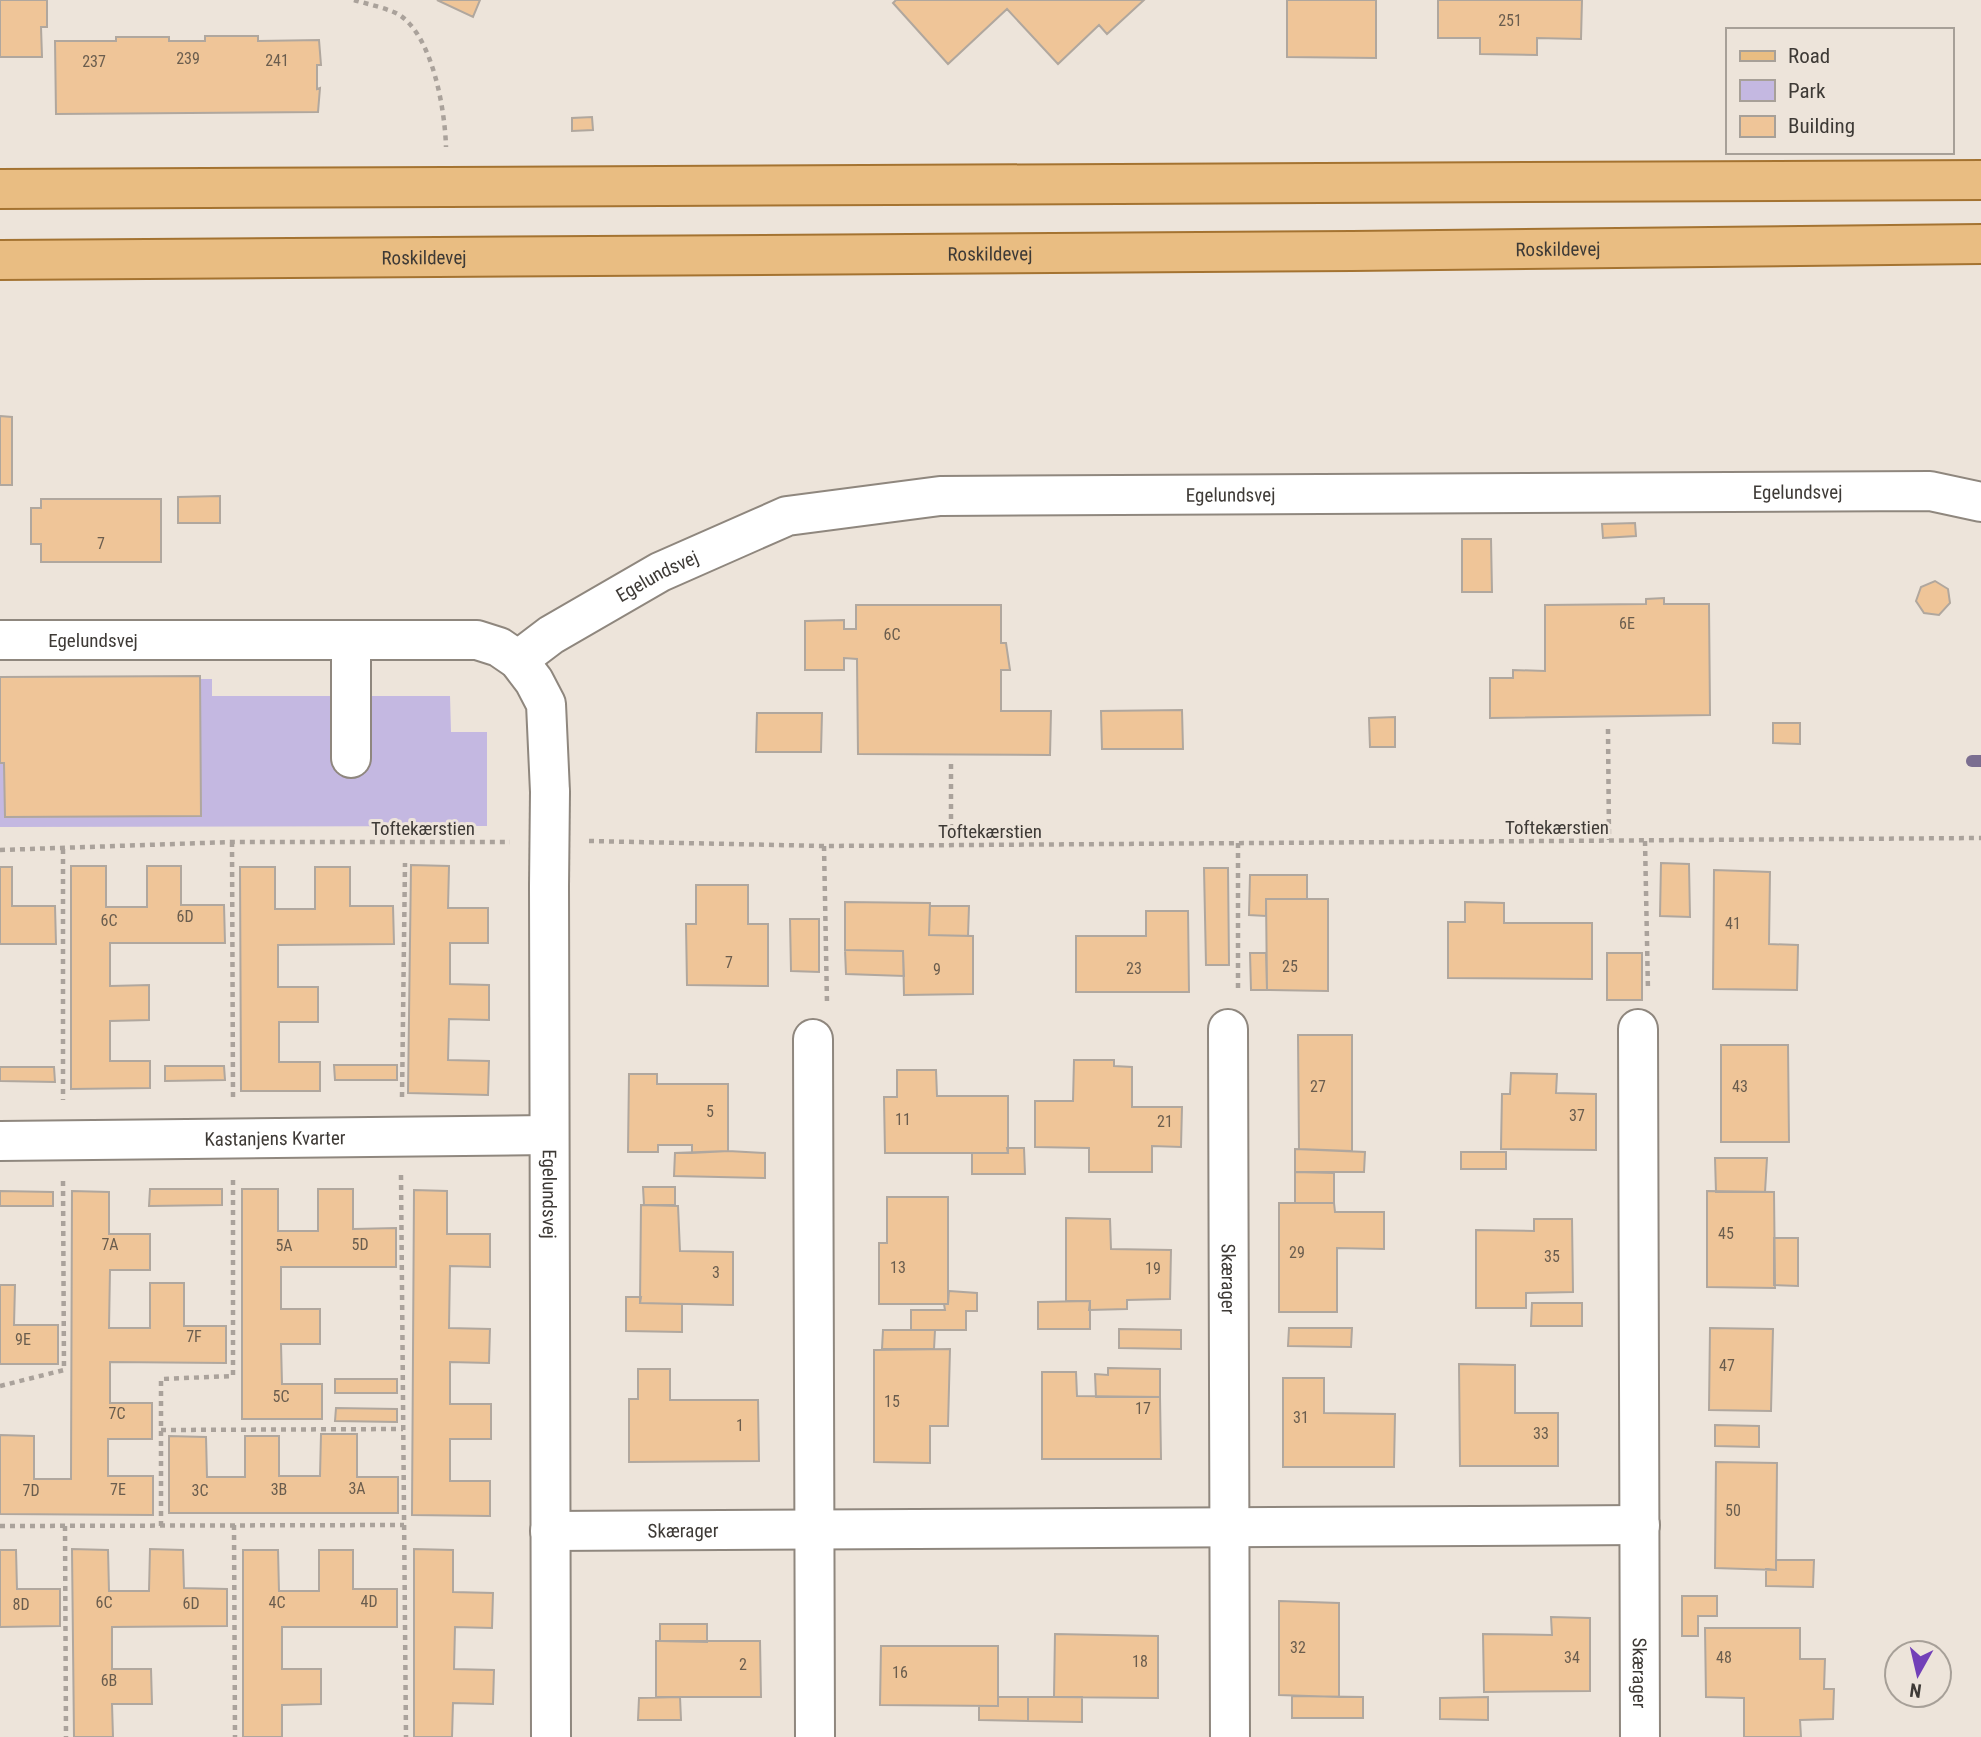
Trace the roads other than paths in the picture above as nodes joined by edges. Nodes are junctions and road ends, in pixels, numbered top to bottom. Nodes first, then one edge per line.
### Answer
1 (1981, 180) edge
2 (0, 190) edge
3 (1981, 244) edge
4 (0, 260) edge
5 (1981, 502) edge
6 (0, 640) edge
7 (351, 640) junction
8 (518, 660) junction
9 (351, 758) dead end
10 (1228, 1029) road end
11 (1638, 1029) road end
12 (813, 1039) road end
13 (548, 1136) junction
14 (0, 1141) edge
15 (1640, 1525) junction
16 (1228, 1528) junction
17 (814, 1530) junction
18 (550, 1531) junction
19 (551, 1737) edge
20 (815, 1737) edge
21 (1230, 1737) edge
22 (1640, 1737) edge

1 - 2 main road
3 - 4 main road, Roskildevej
5 - 8 street, Egelundsvej
6 - 7 street, Egelundsvej
7 - 8 street, Egelundsvej
7 - 9 street
8 - 13 street, Egelundsvej, bridge
10 - 16 street, Skærager
11 - 15 street, Skærager
12 - 17 street
13 - 14 street, Kastanjens Kvarter
13 - 18 street, Egelundsvej
15 - 16 street, Skærager
15 - 22 street, Skærager
16 - 17 street, Skærager
16 - 21 street, Skærager
17 - 18 street, Skærager
17 - 20 street
18 - 19 street, Egelundsvej

